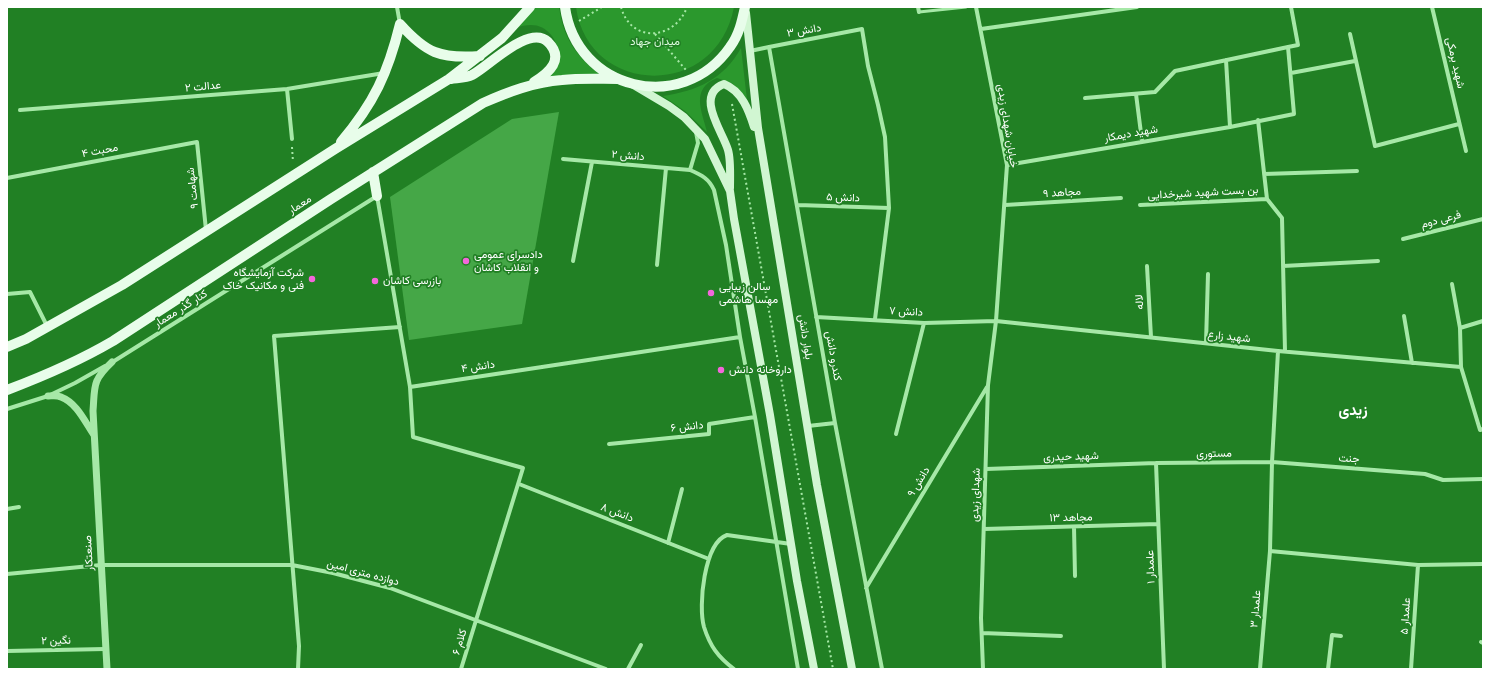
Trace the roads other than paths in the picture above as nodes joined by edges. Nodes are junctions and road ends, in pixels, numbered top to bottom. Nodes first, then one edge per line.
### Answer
1 (397, 7) edge
2 (530, 7) edge
3 (565, 7) edge
4 (745, 7) edge
5 (918, 7) edge
6 (966, 7) edge
7 (976, 7) edge
8 (1137, 7) edge
9 (1291, 7) edge
10 (1432, 7) edge
11 (919, 12) joint
12 (400, 24) junction
13 (981, 29) junction
14 (1350, 34) dead end
15 (769, 46) junction
16 (1288, 47) junction
17 (750, 52) junction
18 (480, 56) junction
19 (1226, 60) junction
20 (1355, 60) junction
21 (386, 73) junction
22 (1291, 73) junction
23 (449, 79) junction
24 (618, 79) junction
25 (631, 84) junction
26 (527, 86) junction
27 (287, 89) junction
28 (1136, 94) junction
29 (1085, 98) dead end
30 (20, 110) dead end
31 (1258, 120) junction
32 (1459, 124) junction
33 (1230, 127) junction
34 (696, 128) junction
35 (292, 140) road end
36 (1142, 141) junction
37 (197, 142) joint
38 (335, 149) junction
39 (762, 149) junction
40 (1466, 151) dead end
41 (563, 159) dead end
42 (592, 162) junction
43 (1007, 165) junction
44 (666, 168) junction
45 (690, 170) junction
46 (1357, 171) dead end
47 (373, 172) junction
48 (1264, 174) junction
49 (7, 178) edge
50 (730, 191) junction
51 (377, 196) junction
52 (1121, 198) dead end
53 (1267, 199) junction
54 (798, 205) junction
55 (1005, 205) junction
56 (1140, 205) dead end
57 (889, 208) junction
58 (1483, 218) edge
59 (207, 232) junction
60 (1404, 239) dead end
61 (573, 261) dead end
62 (1378, 261) dead end
63 (657, 265) dead end
64 (1147, 266) dead end
65 (1283, 266) junction
66 (1208, 274) dead end
67 (1452, 284) dead end
68 (7, 294) edge
69 (1404, 316) dead end
70 (816, 317) junction
71 (875, 319) junction
72 (996, 321) junction
73 (1483, 321) edge
74 (924, 322) junction
75 (47, 327) junction
76 (400, 327) junction
77 (1460, 328) junction
78 (1151, 337) junction
79 (740, 338) junction
80 (1206, 343) junction
81 (7, 347) edge
82 (1278, 351) junction
83 (1285, 351) junction
84 (112, 362) junction
85 (1412, 363) junction
86 (1461, 367) junction
87 (988, 385) junction
88 (410, 387) junction
89 (7, 390) edge
90 (48, 396) junction
91 (7, 409) edge
92 (755, 417) junction
93 (835, 423) junction
94 (808, 426) junction
95 (1483, 430) edge
96 (896, 434) dead end
97 (94, 435) junction
98 (609, 444) dead end
99 (1272, 462) junction
100 (1156, 463) junction
101 (986, 469) junction
102 (1483, 479) edge
103 (519, 484) junction
104 (682, 489) dead end
105 (19, 507) dead end
106 (7, 509) edge
107 (1158, 524) junction
108 (1074, 527) junction
109 (984, 529) junction
110 (668, 543) junction
111 (777, 543) junction
112 (791, 544) junction
113 (1270, 550) junction
114 (710, 559) junction
115 (1483, 564) edge
116 (101, 565) junction
117 (292, 565) junction
118 (1418, 565) junction
119 (7, 574) edge
120 (1075, 576) dead end
121 (866, 589) junction
122 (476, 620) junction
123 (982, 633) junction
124 (1061, 636) dead end
125 (1342, 636) dead end
126 (641, 644) dead end
127 (105, 649) junction
128 (7, 651) edge
129 (107, 669) edge
130 (298, 669) edge
131 (461, 669) edge
132 (606, 669) edge
133 (628, 669) edge
134 (734, 669) edge
135 (798, 669) edge
136 (814, 669) edge
137 (852, 669) edge
138 (882, 669) edge
139 (983, 669) edge
140 (1164, 669) edge
141 (1260, 669) edge
142 (1328, 669) edge
143 (1411, 669) edge

1 - 12 street
2 - 18 main road
3 - 24 main road
4 - 17 main road, بلوار دانش
4 - 25 main road
5 - 11 street
6 - 11 lane
7 - 13 street, خیابان شهدای زیدی
8 - 13 street
9 - 16 street
10 - 32 street, شهید برمکی
12 - 18 main road
12 - 21 main road
13 - 43 street, خیابان شهدای زیدی
14 - 20 street
15 - 17 street, دانش ۳
15 - 54 street, کندرو دانش
15 - 57 street, دانش ۳
16 - 19 street
16 - 22 street
17 - 39 main road, بلوار دانش
18 - 23 main road
19 - 28 street
19 - 33 street
20 - 22 street
20 - 32 street
21 - 27 street, عدالت ۲
21 - 38 main road
22 - 31 street, شهید دیمکار
23 - 26 main road
23 - 38 main road
24 - 25 main road
24 - 26 main road, معمار
25 - 34 main road
26 - 47 main road, معمار
27 - 30 street, عدالت ۲
27 - 35 street
28 - 29 street
28 - 36 street
31 - 33 street, شهید دیمکار
31 - 48 street
32 - 40 street, شهید برمکی
33 - 36 street, شهید دیمکار
34 - 45 street
34 - 50 main road
36 - 43 street, شهید دیمکار
37 - 49 street, محبت ۴
37 - 59 street, شهامت ۹
38 - 59 main road
39 - 50 main road
39 - 94 main road, بلوار دانش
41 - 42 street, دانش ۲
42 - 44 street, دانش ۲
42 - 61 street
43 - 55 street, خیابان شهدای زیدی
44 - 45 street, دانش ۲
44 - 63 street
45 - 79 street
46 - 48 street
47 - 51 main road
47 - 89 main road, معمار
48 - 53 street
50 - 112 main road
51 - 76 street
51 - 84 street, کنار گذر معمار
52 - 55 street, مجاهد ۹
53 - 56 street, بن بست شهید شیرخدایی
53 - 65 street
54 - 57 street, دانش ۵
54 - 70 street, کندرو دانش
55 - 72 street, خیابان شهدای زیدی
57 - 71 street
58 - 60 street, فرعی دوم
59 - 75 main road
62 - 65 street
64 - 78 street, لاله
65 - 83 street
66 - 80 street
67 - 77 street
68 - 75 street
69 - 85 street
70 - 71 street, دانش ۷
70 - 93 street, کندرو دانش
71 - 74 street, دانش ۷
72 - 74 street, دانش ۷
72 - 78 street, شهید زارع
72 - 87 street, شهدای زیدی
73 - 77 street
74 - 96 street
75 - 81 main road
76 - 88 street
76 - 117 street
77 - 86 street
78 - 80 street, شهید زارع
79 - 88 street, دانش ۴
79 - 92 street
80 - 82 street, شهید زارع
82 - 83 street, شهید زارع
82 - 99 street, علمدار ۳
83 - 85 street, شهید زارع
84 - 90 street, کنار گذر معمار
84 - 97 street, صنعتکار
85 - 86 street, شهید زارع
86 - 95 street
87 - 101 street, شهدای زیدی
87 - 121 street, دانش ۹
88 - 103 street, کلام ۶
90 - 91 street, کنار گذر معمار
90 - 97 street
92 - 98 street, دانش ۶
92 - 111 street
93 - 94 street
93 - 121 street, کندرو دانش
94 - 137 main road, بلوار دانش
97 - 116 street, صنعتکار
99 - 100 street, مستوری
99 - 102 street, جنت
99 - 113 street, علمدار ۳
100 - 101 street, شهید حیدری
100 - 107 street, علمدار ۱
101 - 109 street, شهدای زیدی
103 - 110 street, دانش ۸
103 - 122 street, کلام ۶
104 - 110 street
105 - 106 street
107 - 108 street, مجاهد ۱۳
107 - 140 street, علمدار ۱
108 - 109 street, مجاهد ۱۳
108 - 120 street
109 - 123 street, شهدای زیدی
110 - 114 street, دانش ۸
111 - 112 street
111 - 114 street
111 - 135 street
112 - 136 main road
113 - 118 street
113 - 141 street, علمدار ۳
114 - 134 street
115 - 118 street
116 - 117 street, دوازده متری امین
116 - 119 street, دوازده متری امین
116 - 127 street, صنعتکار
117 - 122 street, دوازده متری امین
117 - 130 street
118 - 143 street, علمدار ۵
121 - 138 street, کندرو دانش
122 - 131 street, کلام ۶
122 - 132 street, دوازده متری امین
123 - 124 street
123 - 139 street, شهدای زیدی
125 - 142 street
126 - 133 street
127 - 128 street, نگین ۲
127 - 129 street, صنعتکار

